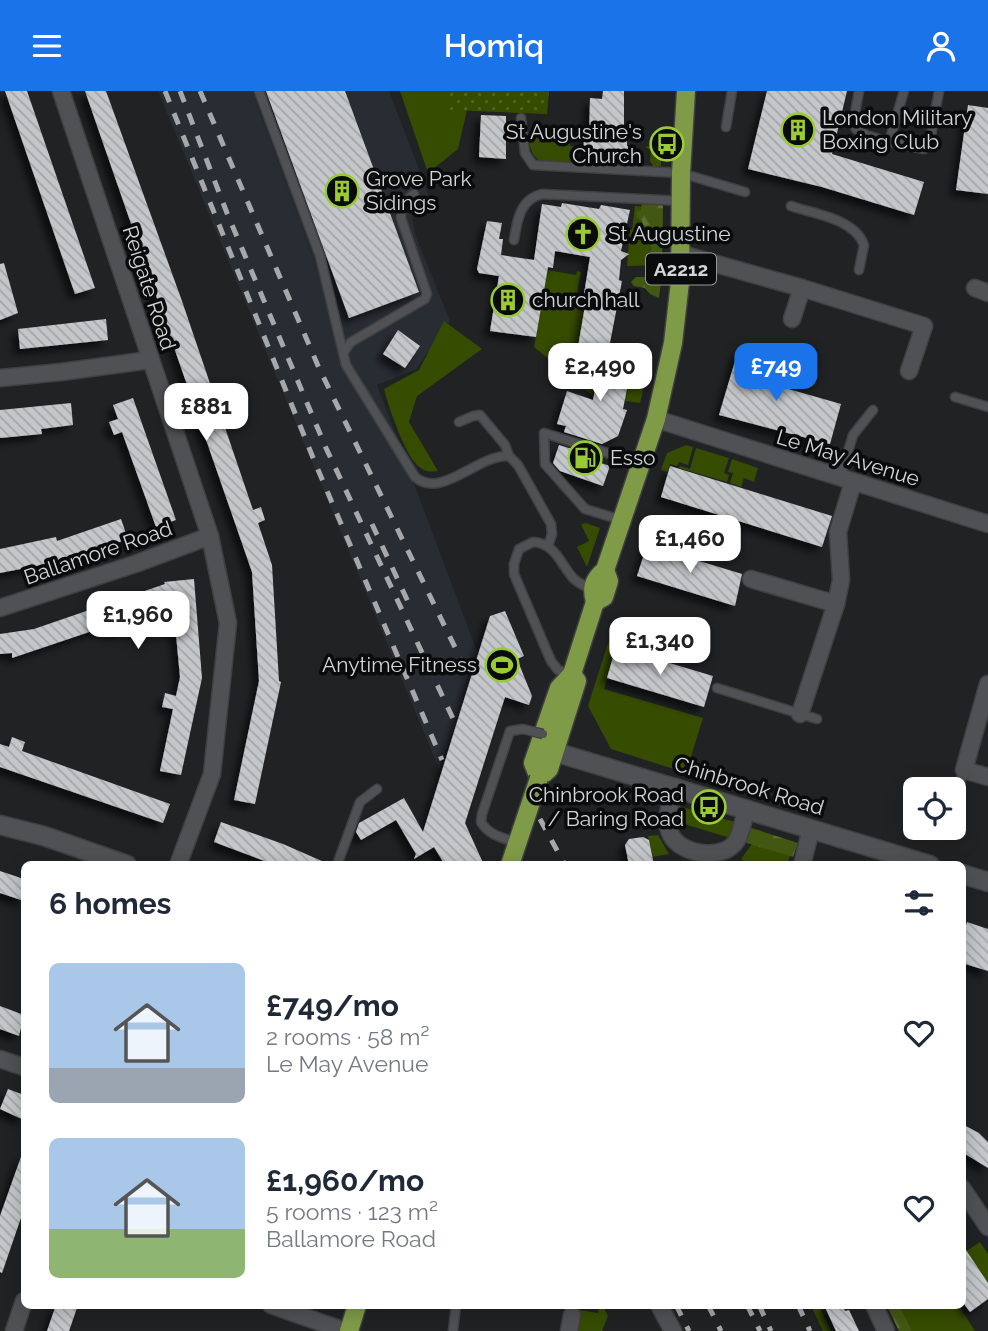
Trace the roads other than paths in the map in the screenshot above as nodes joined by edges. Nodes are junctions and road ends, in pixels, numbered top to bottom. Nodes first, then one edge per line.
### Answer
1 (61, 91) edge
2 (259, 91) edge
3 (686, 91) edge
4 (732, 91) edge
5 (859, 91) edge
6 (904, 91) edge
7 (939, 91) edge
8 (521, 118) dead end
9 (726, 127) dead end
10 (890, 142) junction
11 (681, 173) junction
12 (745, 192) dead end
13 (414, 194) dead end
14 (681, 201) junction
15 (791, 206) dead end
16 (514, 240) dead end
17 (681, 254) junction
18 (859, 270) dead end
19 (802, 288) junction
20 (792, 319) dead end
21 (344, 353) junction
22 (150, 360) junction
23 (909, 371) dead end
24 (0, 377) edge
25 (955, 397) dead end
26 (988, 408) edge
27 (873, 410) dead end
28 (656, 419) junction
29 (459, 422) dead end
30 (509, 456) junction
31 (639, 463) junction
32 (846, 480) junction
33 (621, 520) junction
34 (988, 524) edge
35 (210, 536) junction
36 (548, 546) junction
37 (751, 579) dead end
38 (593, 596) junction
39 (836, 604) junction
40 (0, 608) edge
41 (572, 674) junction
42 (988, 684) edge
43 (717, 688) dead end
44 (800, 714) junction
45 (817, 719) dead end
46 (543, 734) junction
47 (555, 752) junction
48 (988, 777) edge
49 (539, 778) junction
50 (676, 787) junction
51 (377, 789) dead end
52 (747, 809) junction
53 (0, 825) edge
54 (811, 829) junction
55 (518, 843) junction
56 (116, 861) edge
57 (179, 861) edge
58 (338, 861) edge
59 (511, 861) edge
60 (803, 861) edge
61 (917, 861) edge
62 (966, 875) edge
63 (988, 882) edge
64 (0, 1059) edge
65 (21, 1066) edge
66 (966, 1193) edge
67 (988, 1227) edge
68 (21, 1309) edge
69 (283, 1309) edge
70 (355, 1309) edge
71 (456, 1309) edge
72 (661, 1309) edge
73 (876, 1309) edge
74 (14, 1331) edge
75 (347, 1331) edge
76 (453, 1331) edge
77 (673, 1331) edge
78 (886, 1331) edge

1 - 22 street, Reigate Road
2 - 21 lane
3 - 11 main road, A2212
4 - 9 lane
5 - 10 lane
6 - 10 lane
7 - 10 lane
8 - 11 lane
11 - 12 lane
11 - 14 main road, A2212
13 - 21 lane
14 - 16 lane
14 - 17 main road, A2212
15 - 18 lane
17 - 19 street
17 - 28 main road, A2212
19 - 20 street
19 - 23 street
21 - 30 lane
22 - 24 street
22 - 35 street, Reigate Road
25 - 26 lane
27 - 32 lane
28 - 31 main road, A2212
28 - 32 street, Le May Avenue
29 - 30 lane
30 - 36 lane
31 - 33 main road, A2212
31 - 33 lane
32 - 34 street, Le May Avenue
32 - 39 street
33 - 38 main road, A2212
35 - 40 street, Ballamore Road
35 - 57 street, Reigate Road
36 - 38 lane
36 - 41 lane
37 - 39 street
38 - 41 main road, A2212
39 - 44 street
41 - 46 main road, A2212
41 - 47 main road, A2212
42 - 48 street
43 - 44 lane
44 - 45 lane
46 - 49 main road, A2212
46 - 55 lane, bridge
47 - 49 main road, A2212
47 - 50 main road, Chinbrook Road
49 - 55 main road, A2212, bridge
50 - 52 main road, Chinbrook Road
50 - 52 street
51 - 58 lane
52 - 54 main road, Chinbrook Road
53 - 56 main road
54 - 60 street
54 - 61 main road, Chinbrook Road
55 - 59 main road, A2212, bridge
62 - 63 main road
64 - 65 street
66 - 67 street
68 - 74 street
69 - 75 street
70 - 75 main road
71 - 76 lane
72 - 77 street
73 - 78 street

